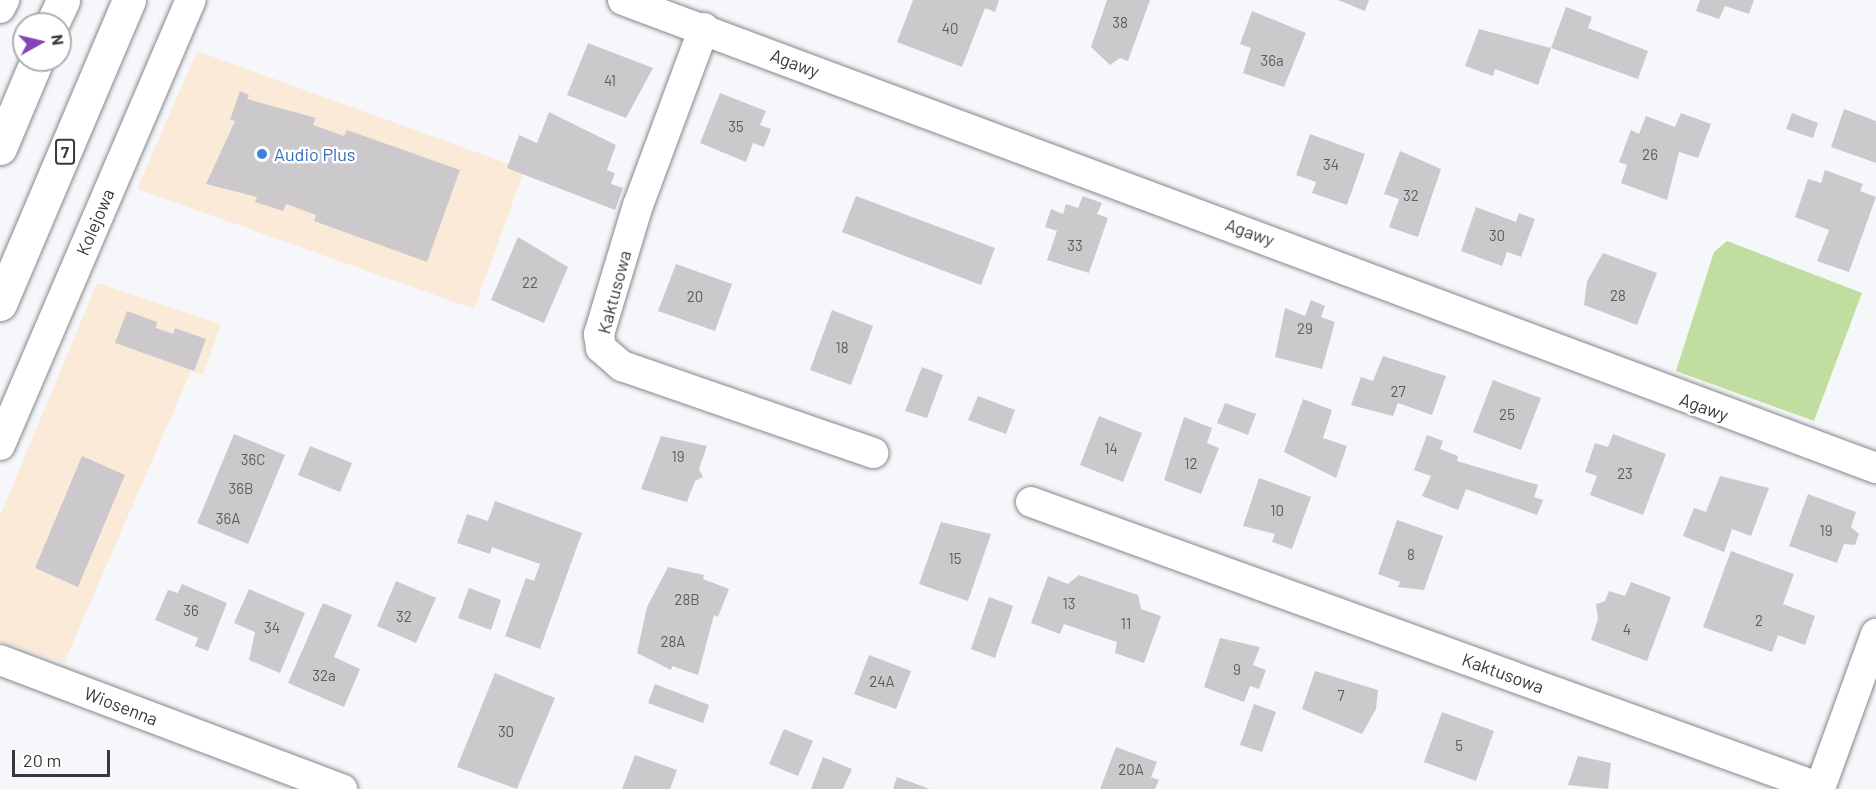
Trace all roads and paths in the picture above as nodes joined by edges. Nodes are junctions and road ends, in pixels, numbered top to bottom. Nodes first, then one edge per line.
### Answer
1 (4, 0) edge
2 (129, 0) edge
3 (191, 0) edge
4 (623, 0) edge
5 (0, 8) edge
6 (704, 28) junction
7 (32, 72) edge
8 (0, 148) edge
9 (0, 304) edge
10 (0, 445) edge
11 (873, 453) dead end
12 (1876, 468) edge
13 (1031, 502) dead end
14 (1876, 634) edge
15 (0, 660) edge
16 (342, 789) edge

1 - 5 street
2 - 9 highway, 7
3 - 10 street, Kolejowa
4 - 6 street, Agawy
6 - 11 street, Kaktusowa
6 - 12 street, Agawy
7 - 8 highway
13 - 14 street, Kaktusowa
15 - 16 street, Wiosenna

